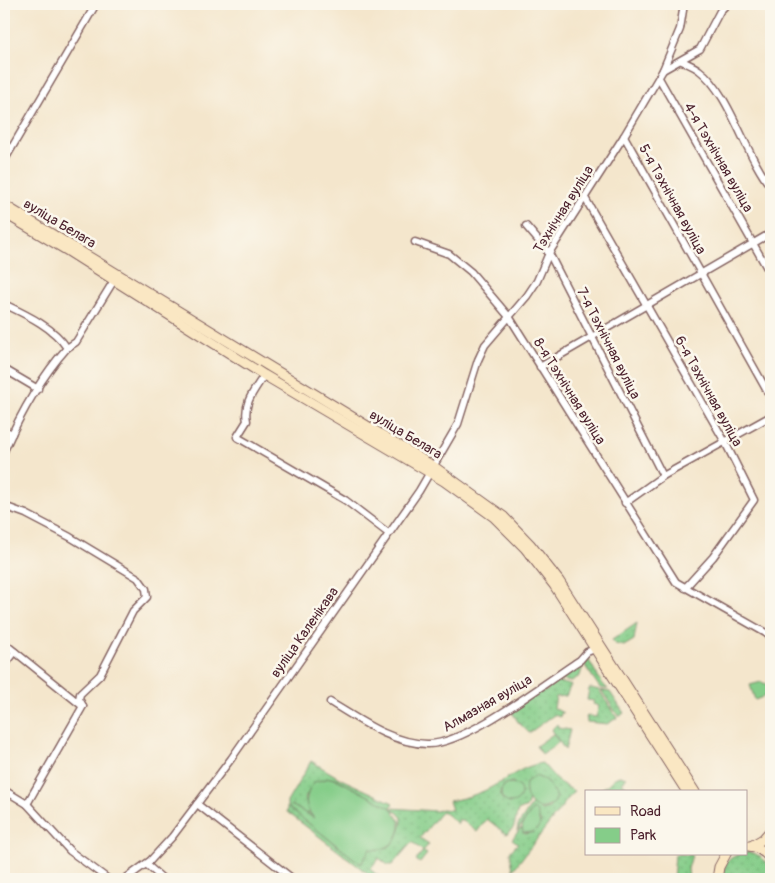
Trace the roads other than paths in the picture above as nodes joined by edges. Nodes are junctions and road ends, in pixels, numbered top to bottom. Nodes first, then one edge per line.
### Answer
1 (96, 4) edge
2 (684, 4) edge
3 (727, 4) edge
4 (682, 60) junction
5 (663, 70) junction
6 (659, 78) junction
7 (624, 136) junction
8 (4, 161) edge
9 (771, 187) edge
10 (585, 198) junction
11 (4, 205) edge
12 (4, 213) edge
13 (526, 226) dead end
14 (771, 233) edge
15 (415, 242) dead end
16 (754, 244) junction
17 (549, 253) junction
18 (701, 274) junction
19 (771, 275) edge
20 (116, 278) junction
21 (4, 304) edge
22 (647, 307) junction
23 (510, 318) junction
24 (593, 338) junction
25 (67, 348) junction
26 (540, 366) junction
27 (4, 369) edge
28 (264, 375) junction
29 (38, 389) junction
30 (771, 398) edge
31 (771, 416) edge
32 (4, 430) edge
33 (12, 434) junction
34 (725, 442) junction
35 (4, 450) edge
36 (432, 469) junction
37 (664, 476) junction
38 (626, 503) junction
39 (4, 506) edge
40 (388, 533) junction
41 (685, 588) junction
42 (771, 636) edge
43 (4, 643) edge
44 (596, 649) junction
45 (15, 652) junction
46 (4, 666) edge
47 (330, 702) dead end
48 (83, 706) junction
49 (4, 790) edge
50 (686, 790) edge
51 (694, 790) edge
52 (27, 804) junction
53 (197, 804) junction
54 (771, 830) edge
55 (749, 846) edge
56 (720, 858) edge
57 (771, 860) edge
58 (146, 864) junction
59 (108, 879) edge
60 (125, 879) edge
61 (163, 879) edge
62 (293, 879) edge
63 (718, 879) edge

1 - 8 street
2 - 5 street, Тэхнічная вуліца
3 - 4 street
4 - 5 street
4 - 9 street
5 - 6 street, Тэхнічная вуліца
6 - 7 street, Тэхнічная вуліца
6 - 16 street, 4-я Тэхнічная вуліца
7 - 10 street, Тэхнічная вуліца
7 - 18 street, 5-я Тэхнічная вуліца
10 - 17 street, Тэхнічная вуліца
10 - 22 street, 6-я Тэхнічная вуліца
11 - 20 street, вуліца Белага
12 - 20 street, вуліца Белага
13 - 17 street, 7-я Тэхнічная вуліца
14 - 16 street, 5-я Тэхнічная вуліца
15 - 23 street, 8-я Тэхнічная вуліца
16 - 18 street, 5-я Тэхнічная вуліца
16 - 19 street, 4-я Тэхнічная вуліца
17 - 23 street, Тэхнічная вуліца
17 - 24 street, 7-я Тэхнічная вуліца
18 - 22 street, 5-я Тэхнічная вуліца
18 - 30 street, 5-я Тэхнічная вуліца
20 - 25 street
20 - 28 street, вуліца Белага
20 - 36 street, вуліца Белага
21 - 25 street
22 - 24 street, 5-я Тэхнічная вуліца
22 - 34 street, 6-я Тэхнічная вуліца
23 - 26 street, 8-я Тэхнічная вуліца
23 - 36 street, Тэхнічная вуліца
24 - 26 street, 5-я Тэхнічная вуліца
24 - 37 street, 7-я Тэхнічная вуліца
25 - 29 street
26 - 38 street, 8-я Тэхнічная вуліца
27 - 29 street
28 - 36 street, вуліца Белага
28 - 40 street
29 - 33 street
31 - 34 street
32 - 33 street
33 - 35 street
34 - 37 street
34 - 41 street, 6-я Тэхнічная вуліца
36 - 40 street, вуліца Каленікава
36 - 44 street, вуліца Белага
36 - 51 street, вуліца Белага
37 - 38 street
38 - 41 street, 8-я Тэхнічная вуліца
39 - 48 street
40 - 53 street, вуліца Каленікава
41 - 42 street
43 - 45 street
44 - 47 street, Алмазная вуліца
44 - 50 street, вуліца Белага
45 - 46 street
45 - 48 street
48 - 52 street
49 - 52 street
52 - 59 street
53 - 58 street, вуліца Каленікава
53 - 62 street
54 - 55 street
55 - 57 street
56 - 63 street
58 - 60 street, вуліца Каленікава
58 - 61 street

